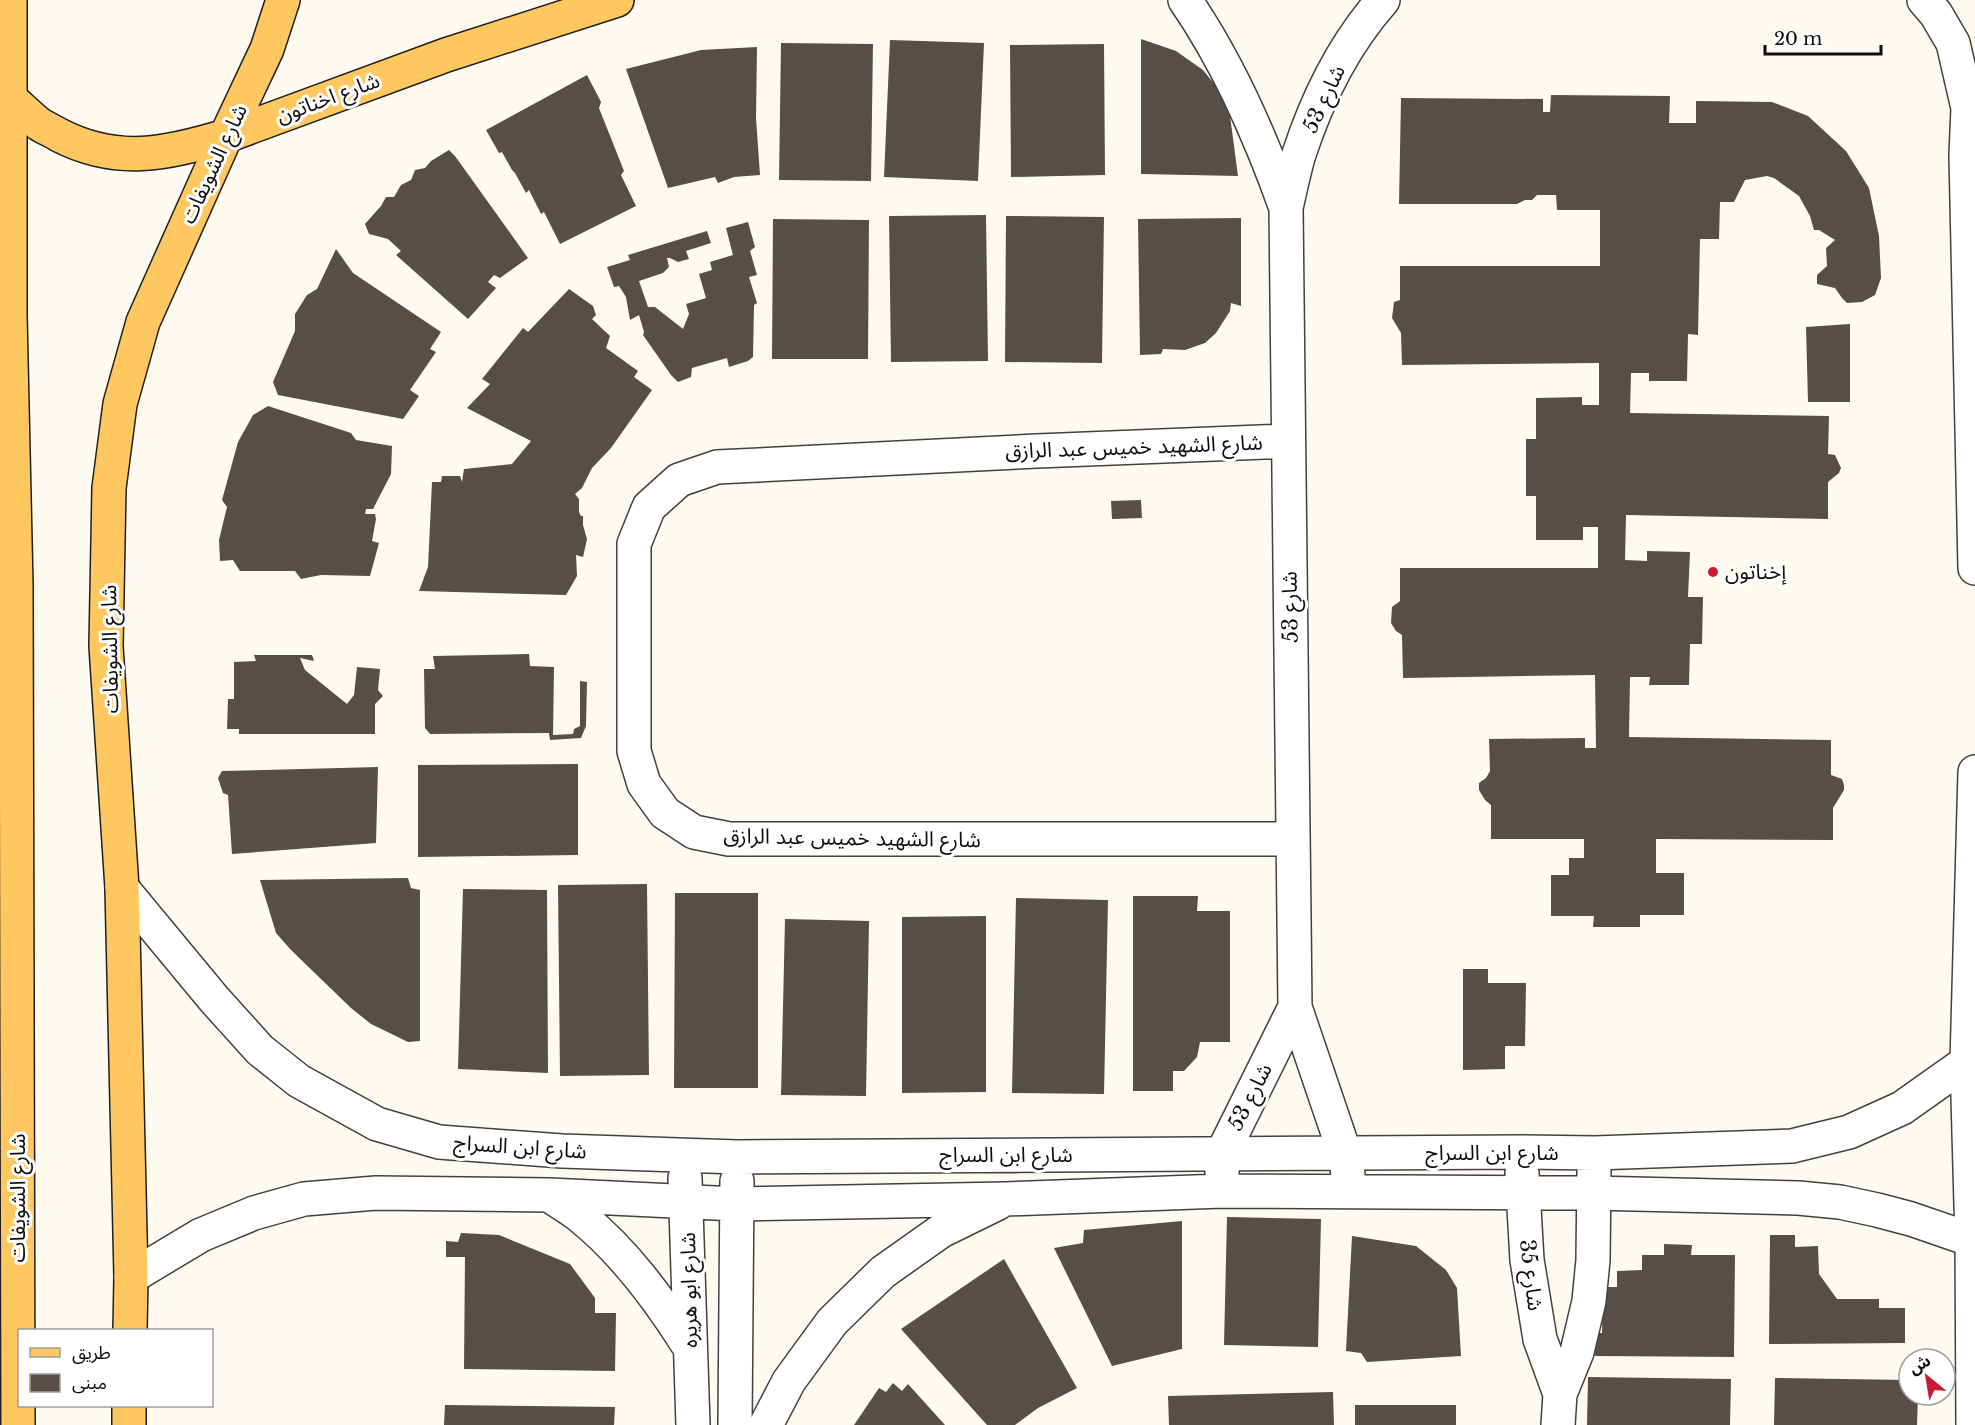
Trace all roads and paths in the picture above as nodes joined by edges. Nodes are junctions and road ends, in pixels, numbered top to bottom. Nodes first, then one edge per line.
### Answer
1 (10, 0) edge
2 (283, 0) edge
3 (617, 0) edge
4 (1185, 0) edge
5 (1383, 0) edge
6 (1924, 0) edge
7 (11, 99) junction
8 (1972, 101) edge
9 (226, 136) junction
10 (1286, 208) junction
11 (1288, 441) junction
12 (1975, 568) edge
13 (8, 586) edge
14 (1975, 772) edge
15 (1293, 839) junction
16 (8, 847) edge
17 (122, 888) junction
18 (1295, 1007) junction
19 (1967, 1062) junction
20 (1521, 1152) junction
21 (1222, 1154) junction
22 (1345, 1154) junction
23 (1594, 1154) junction
24 (683, 1156) junction
25 (737, 1157) junction
26 (1222, 1191) junction
27 (1350, 1192) junction
28 (1522, 1193) junction
29 (1593, 1193) junction
30 (549, 1195) junction
31 (1006, 1199) junction
32 (686, 1201) junction
33 (736, 1204) junction
34 (9, 1218) edge
35 (1972, 1240) junction
36 (131, 1276) junction
37 (130, 1329) edge
38 (690, 1348) junction
39 (129, 1407) edge
40 (1559, 1410) edge
41 (18, 1425) edge
42 (129, 1425) edge
43 (693, 1425) edge
44 (735, 1425) edge
45 (766, 1425) edge
46 (1973, 1425) edge

1 - 7 main road, شارع الشويفات
2 - 9 main road, شارع الشويفات
3 - 9 main road, شارع اخناتون
4 - 10 street, شارع 53
5 - 10 street, شارع 53
6 - 8 street
7 - 9 main road, شارع اخناتون
7 - 13 main road, شارع الشويفات
8 - 12 street
9 - 17 main road, شارع الشويفات
10 - 11 street, شارع 53
11 - 15 street, شارع 53
11 - 15 street, شارع الشهيد خميس عبد الرازق
13 - 16 main road, شارع الشويفات
14 - 19 street
15 - 18 street, شارع 53
16 - 34 main road, شارع الشويفات
17 - 24 street, شارع ابن السراج
17 - 36 main road, شارع الشويفات
18 - 21 street, شارع 53
18 - 22 street, شارع 53
19 - 23 street, شارع ابن السراج
19 - 35 street
20 - 22 street, شارع ابن السراج
20 - 23 street, شارع ابن السراج
20 - 28 street, شارع 35
21 - 22 street, شارع ابن السراج
21 - 25 street, شارع ابن السراج
21 - 26 street, شارع 53
22 - 27 street, شارع 53
23 - 29 street, شارع 35
24 - 25 street, شارع ابن السراج
24 - 32 street, شارع ابو هريره
25 - 33 street
26 - 27 street, شارع ابن السراج
26 - 31 street, شارع ابن السراج
27 - 28 street, شارع ابن السراج
28 - 29 street, شارع ابن السراج
28 - 40 street, شارع 35
29 - 35 street, شارع ابن السراج
29 - 40 street, شارع 35
30 - 32 street, شارع ابن السراج
30 - 36 street, شارع ابن السراج
30 - 38 street
31 - 33 street, شارع ابن السراج
31 - 45 street
32 - 33 street, شارع ابن السراج
32 - 38 street, شارع ابو هريره
33 - 44 street
34 - 41 main road, شارع الشويفات
35 - 46 street
36 - 37 main road, شارع الشويفات
38 - 43 street, شارع ابو هريره
39 - 42 main road

